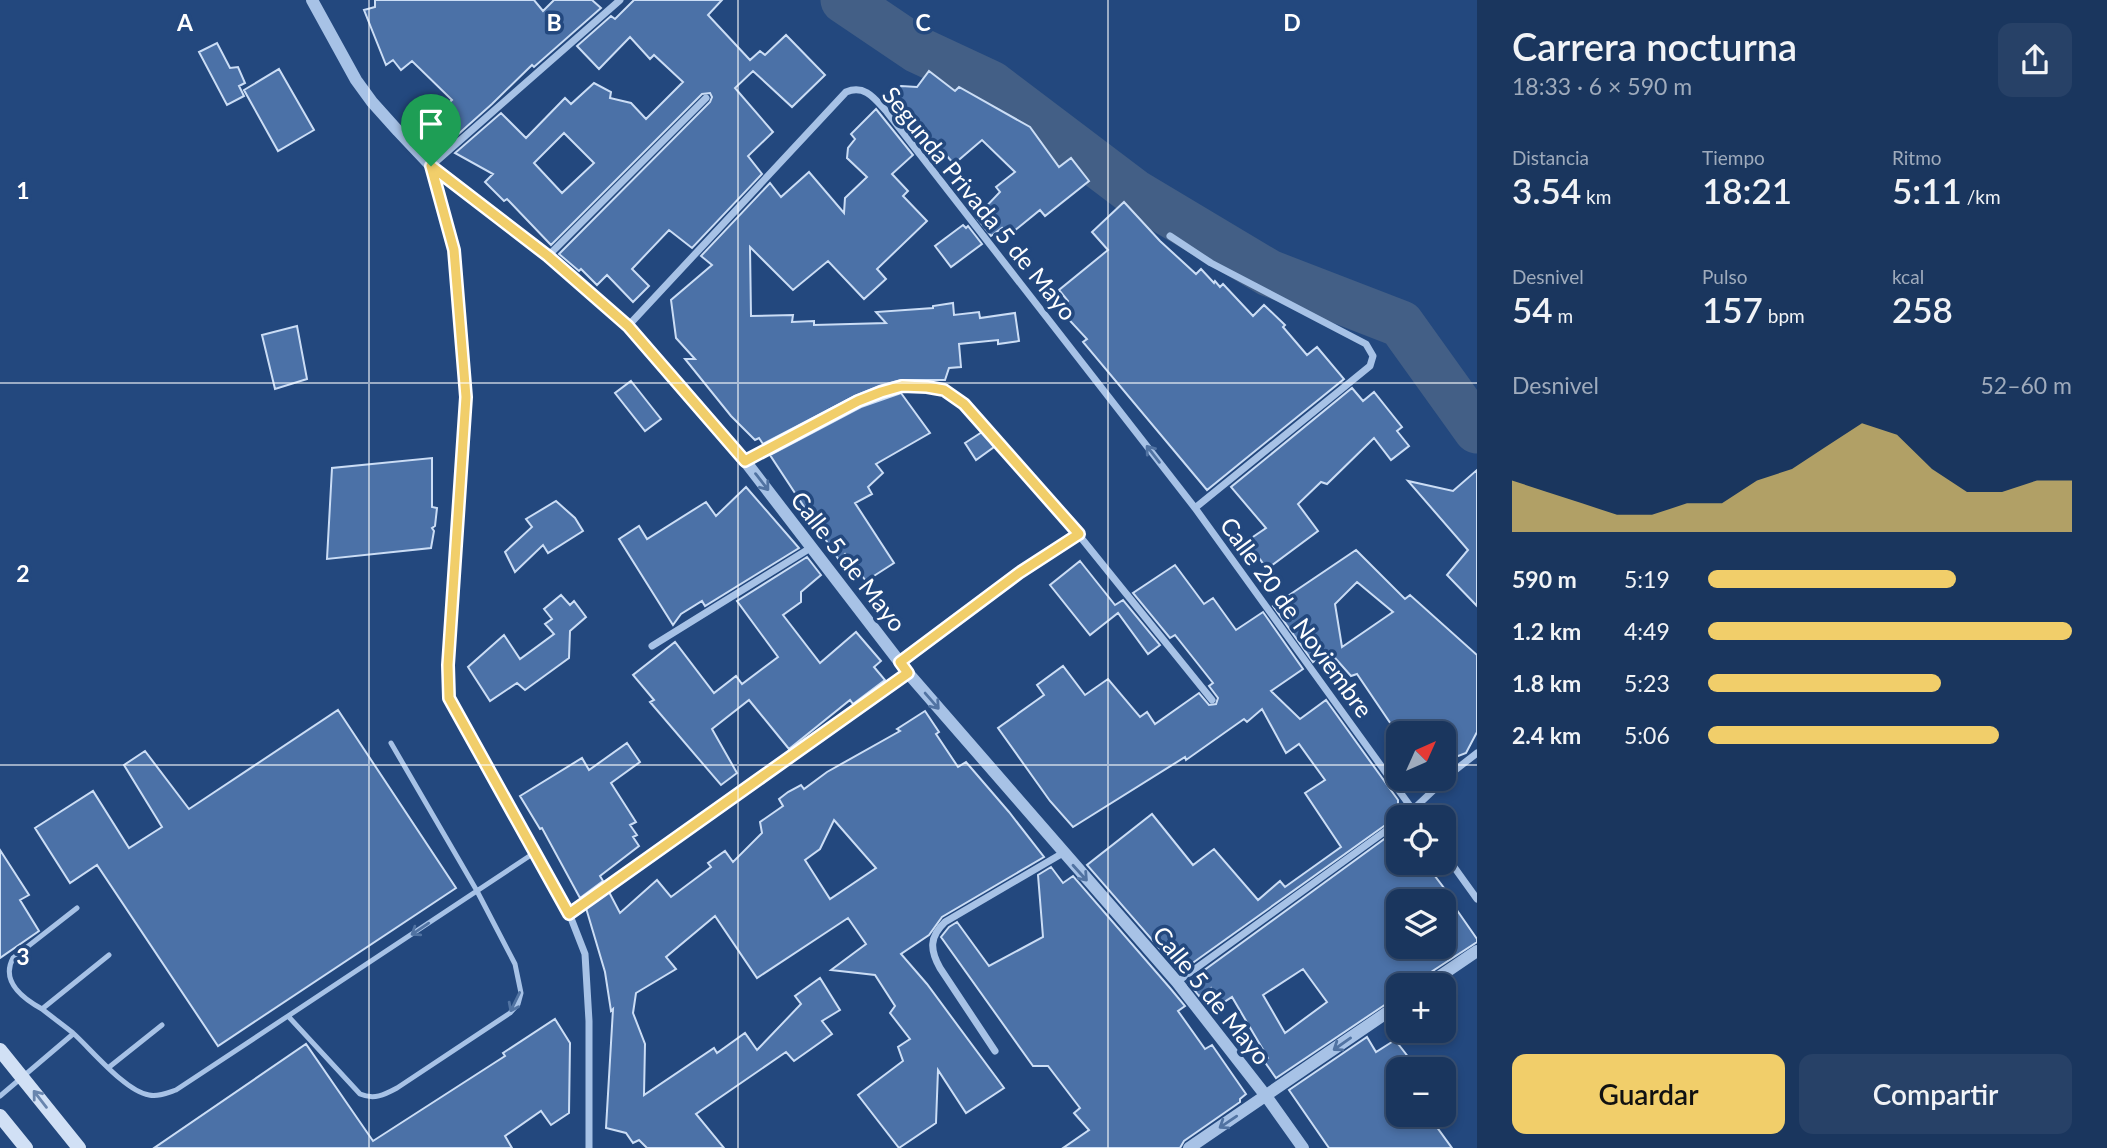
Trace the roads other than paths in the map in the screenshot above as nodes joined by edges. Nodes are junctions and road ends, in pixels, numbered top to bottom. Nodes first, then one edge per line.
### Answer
1 (312, 0) edge
2 (620, 0) edge
3 (706, 98) dead end
4 (431, 166) junction
5 (1170, 236) dead end
6 (548, 256) junction
7 (628, 326) junction
8 (745, 461) junction
9 (1195, 508) junction
10 (1079, 534) junction
11 (813, 547) junction
12 (652, 646) dead end
13 (900, 662) junction
14 (908, 673) junction
15 (1212, 699) dead end
16 (391, 743) dead end
17 (1477, 753) edge
18 (1409, 805) edge
19 (1423, 805) edge
20 (1386, 831) edge
21 (534, 853) junction
22 (1063, 853) junction
23 (1456, 870) edge
24 (477, 891) junction
25 (1477, 900) edge
26 (78, 908) dead end
27 (569, 914) junction
28 (1477, 951) edge
29 (109, 955) dead end
30 (1445, 973) edge
31 (1177, 982) junction
32 (43, 1009) junction
33 (1386, 1013) edge
34 (288, 1016) junction
35 (162, 1025) dead end
36 (73, 1034) junction
37 (0, 1050) edge
38 (995, 1051) dead end
39 (108, 1068) junction
40 (24, 1078) junction
41 (0, 1096) edge
42 (1266, 1096) junction
43 (0, 1116) edge
44 (26, 1148) edge
45 (79, 1148) edge
46 (589, 1148) edge
47 (1189, 1148) edge
48 (1303, 1148) edge

1 - 4 street, Calle 5 de Mayo
2 - 4 street
3 - 6 street
4 - 6 street, Calle 5 de Mayo
4 - 21 street
5 - 9 street
6 - 7 street, Calle 5 de Mayo
7 - 8 street, Calle 5 de Mayo
9 -> 7 street, Segunda Privada 5 de Mayo
8 - 10 street
8 -> 11 street, Calle 5 de Mayo
9 - 18 street, Calle 20 de Noviembre
10 - 13 street
10 - 15 street
11 - 12 street
11 - 13 street, Calle 5 de Mayo
13 - 14 street, Calle 5 de Mayo
14 -> 22 street, Calle 5 de Mayo
14 - 27 street
16 - 24 lane
17 - 19 street
20 - 31 street
21 - 24 lane
21 - 27 street
22 -> 31 street, Calle 5 de Mayo
22 - 38 street
23 - 25 street
24 -> 34 lane
24 -> 34 lane
26 - 32 lane
27 - 46 street
28 - 30 street
29 - 32 lane
31 - 42 street, Calle 5 de Mayo
32 - 36 lane
33 -> 42 street
34 - 39 lane
35 - 39 lane
36 - 39 lane
36 - 40 lane
37 - 40 main road
40 - 41 lane
45 -> 40 main road
42 -> 47 street
42 - 48 street, Calle 5 de Mayo
43 - 44 main road

